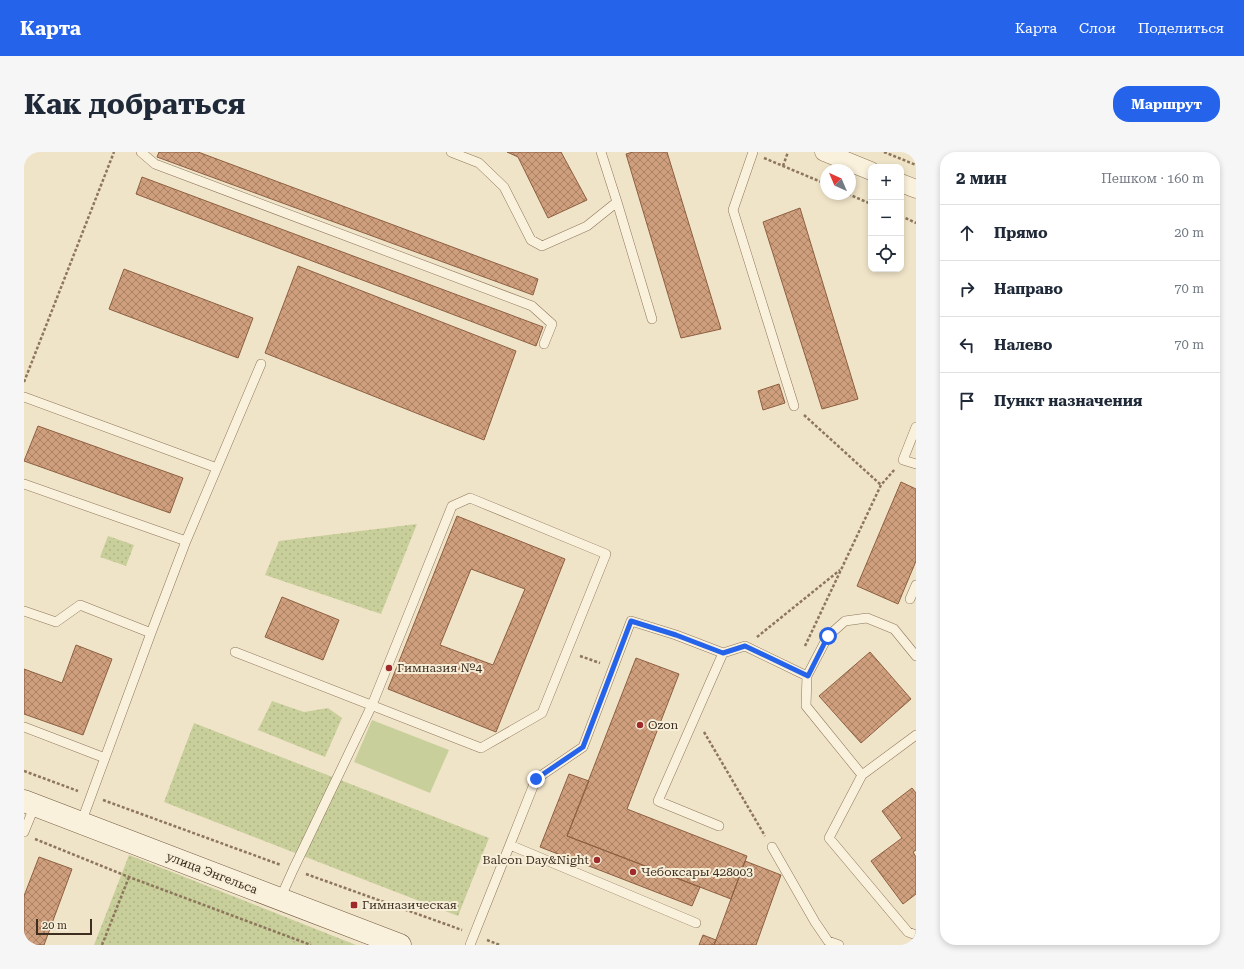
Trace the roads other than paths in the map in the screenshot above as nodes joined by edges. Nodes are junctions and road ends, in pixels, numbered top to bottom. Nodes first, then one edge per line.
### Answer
1 (141, 152) edge
2 (451, 152) edge
3 (601, 152) edge
4 (824, 152) edge
5 (753, 153) edge
6 (868, 170) edge
7 (904, 184) edge
8 (916, 189) edge
9 (617, 202) junction
10 (652, 319) dead end
11 (544, 344) dead end
12 (261, 364) dead end
13 (24, 397) edge
14 (794, 406) road end
15 (916, 427) edge
16 (916, 464) edge
17 (217, 468) junction
18 (24, 484) edge
19 (186, 541) junction
20 (916, 585) edge
21 (910, 598) dead end
22 (24, 611) edge
23 (151, 633) junction
24 (235, 652) dead end
25 (723, 653) junction
26 (916, 656) edge
27 (808, 676) junction
28 (372, 705) junction
29 (24, 727) edge
30 (916, 735) edge
31 (105, 758) junction
32 (862, 775) junction
33 (29, 803) edge
34 (81, 823) junction
35 (719, 826) dead end
36 (28, 835) edge
37 (510, 845) junction
38 (772, 847) road end
39 (280, 899) junction
40 (696, 923) dead end
41 (916, 935) edge
42 (400, 945) edge
43 (470, 945) edge
44 (839, 945) edge

1 - 11 lane
2 - 9 lane
3 - 9 lane
4 - 6 street
5 - 14 lane
7 - 8 street
9 - 10 lane
12 - 17 lane
13 - 17 lane
15 - 16 lane
17 - 19 lane
18 - 19 lane
19 - 23 lane
20 - 21 lane
22 - 23 lane
23 - 31 lane
24 - 28 lane
25 - 27 lane
25 - 35 lane
25 - 37 lane
26 - 27 lane
27 - 32 lane
28 - 28 lane
28 - 39 lane
29 - 31 lane
30 - 32 lane
31 - 34 lane
32 - 41 lane
33 - 34 street, улица Энгельса
33 - 36 lane
34 - 39 street, улица Энгельса
37 - 40 lane
37 - 43 lane
38 - 44 lane
39 - 42 street, улица Энгельса

